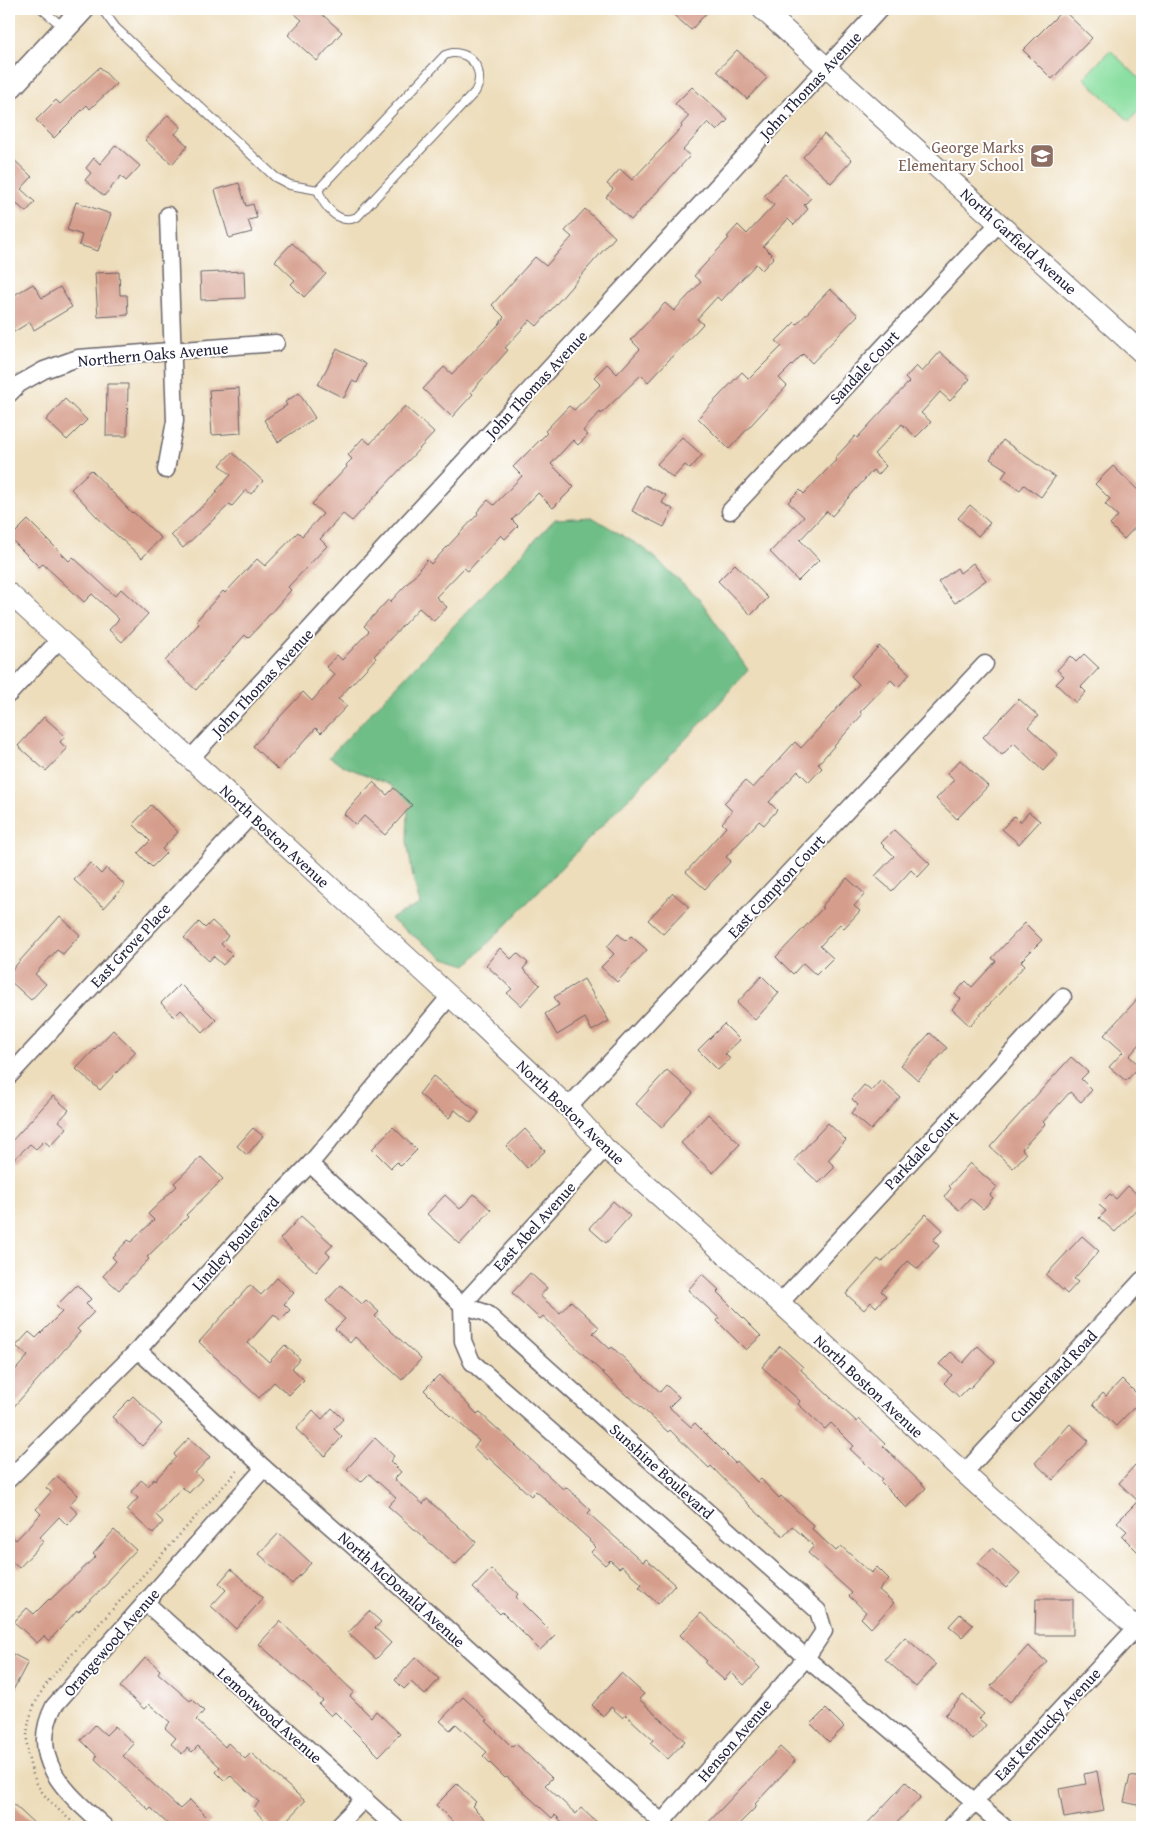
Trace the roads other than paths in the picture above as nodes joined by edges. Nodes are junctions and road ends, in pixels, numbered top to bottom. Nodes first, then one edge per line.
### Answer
1 (42, 9) edge
2 (83, 9) edge
3 (102, 9) edge
4 (762, 9) edge
5 (880, 9) edge
6 (65, 28) junction
7 (827, 67) junction
8 (9, 89) edge
9 (318, 190) junction
10 (168, 215) dead end
11 (999, 223) junction
12 (276, 343) dead end
13 (173, 352) junction
14 (1142, 353) edge
15 (9, 394) edge
16 (166, 470) dead end
17 (730, 511) dead end
18 (9, 593) edge
19 (60, 640) junction
20 (985, 664) dead end
21 (9, 694) edge
22 (192, 758) junction
23 (252, 814) junction
24 (450, 996) junction
25 (1063, 997) dead end
26 (9, 1076) edge
27 (568, 1107) junction
28 (605, 1148) junction
29 (310, 1164) junction
30 (1142, 1280) edge
31 (780, 1303) junction
32 (462, 1305) junction
33 (138, 1350) junction
34 (264, 1468) junction
35 (964, 1473) junction
36 (9, 1479) edge
37 (144, 1602) junction
38 (1139, 1624) edge
39 (806, 1658) junction
40 (364, 1799) junction
41 (975, 1802) junction
42 (664, 1825) edge
43 (105, 1827) edge
44 (337, 1827) edge
45 (395, 1827) edge
46 (951, 1827) edge
47 (1004, 1827) edge

1 - 6 lane
2 - 6 main road
3 - 9 lane
4 - 7 street, North Garfield Avenue
5 - 7 street, John Thomas Avenue
6 - 8 main road
7 - 11 street, North Garfield Avenue
7 - 22 street, John Thomas Avenue
9 - 9 lane
10 - 13 street
11 - 14 street, North Garfield Avenue
11 - 17 street, Sandale Court
12 - 13 street, Northern Oaks Avenue
13 - 15 street, Northern Oaks Avenue
13 - 16 street
18 - 19 street, North Boston Avenue
19 - 21 street
19 - 22 street, North Boston Avenue
20 - 27 street, East Compton Court
22 - 23 street, North Boston Avenue
23 - 24 street, North Boston Avenue
23 - 26 street, East Grove Place
24 - 27 street, North Boston Avenue
24 - 29 street, Lindley Boulevard
25 - 31 street, Parkdale Court
27 - 28 street, North Boston Avenue
28 - 31 street, North Boston Avenue
28 - 32 street, East Abel Avenue
29 - 32 street, Sunshine Boulevard
29 - 33 street, Lindley Boulevard
30 - 35 street, Cumberland Road
31 - 35 street, North Boston Avenue
32 - 39 street
32 - 39 street, Sunshine Boulevard
33 - 34 street, North McDonald Avenue
33 - 36 street, Lindley Boulevard
34 - 37 street, Orangewood Avenue
34 - 42 street, North McDonald Avenue
35 - 38 street, North Boston Avenue
37 - 40 street, Lemonwood Avenue
37 - 43 street, Orangewood Avenue
38 - 41 street, East Kentucky Avenue
39 - 41 street
39 - 42 street, Henson Avenue
40 - 44 street
40 - 45 street, Lemonwood Avenue
41 - 46 street, East Kentucky Avenue
41 - 47 street

